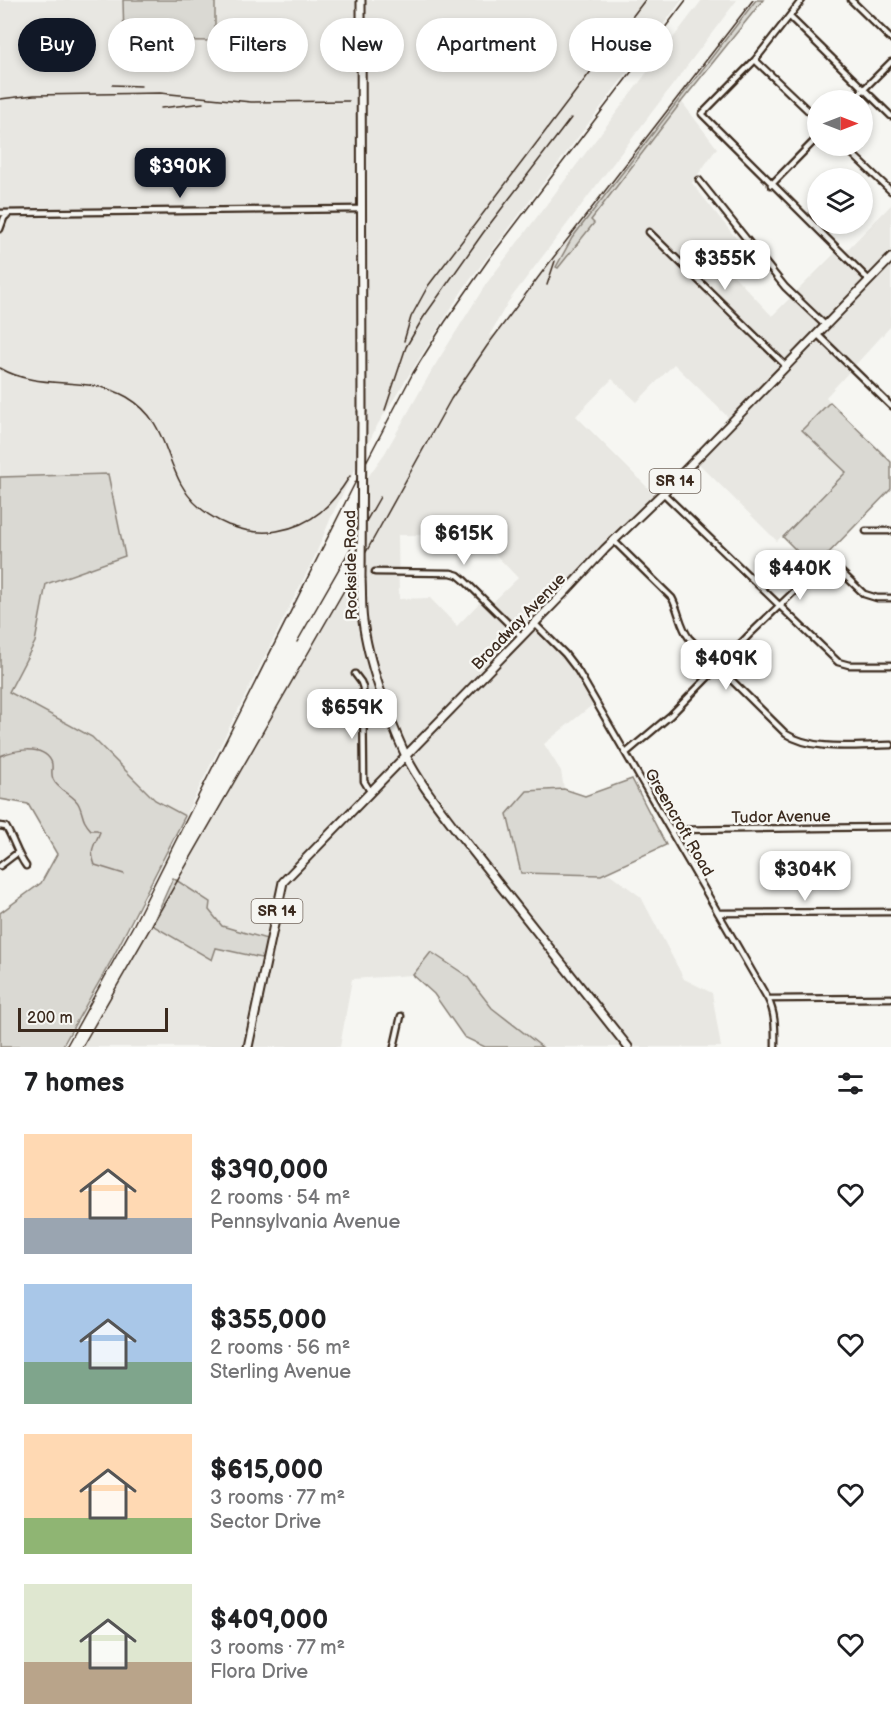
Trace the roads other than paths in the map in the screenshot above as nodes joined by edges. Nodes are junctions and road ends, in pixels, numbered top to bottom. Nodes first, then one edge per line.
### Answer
1 (361, 0) edge
2 (802, 0) edge
3 (851, 0) edge
4 (790, 17) junction
5 (891, 39) edge
6 (755, 60) junction
7 (891, 62) edge
8 (864, 89) junction
9 (807, 110) edge
10 (891, 116) edge
11 (807, 148) edge
12 (854, 156) edge
13 (699, 180) dead end
14 (771, 185) junction
15 (891, 191) edge
16 (361, 209) junction
17 (0, 213) edge
18 (9, 213) junction
19 (0, 229) edge
20 (649, 232) dead end
21 (891, 258) edge
22 (869, 280) junction
23 (826, 326) junction
24 (818, 334) junction
25 (786, 366) junction
26 (891, 406) edge
27 (663, 493) junction
28 (866, 531) dead end
29 (891, 531) edge
30 (615, 541) junction
31 (830, 561) dead end
32 (375, 572) dead end
33 (806, 580) dead end
34 (891, 598) edge
35 (779, 605) junction
36 (535, 624) junction
37 (521, 636) junction
38 (891, 665) edge
39 (718, 667) junction
40 (355, 674) dead end
41 (891, 745) edge
42 (626, 753) junction
43 (406, 754) junction
44 (370, 791) junction
45 (0, 826) edge
46 (891, 827) edge
47 (670, 830) junction
48 (16, 854) junction
49 (0, 866) edge
50 (26, 866) dead end
51 (891, 912) edge
52 (718, 913) junction
53 (891, 998) edge
54 (768, 999) junction
55 (401, 1016) dead end
56 (248, 1047) edge
57 (394, 1047) edge
58 (628, 1047) edge
59 (775, 1047) edge

1 - 16 main road, Rockside Road
2 - 4 street
3 - 5 street
4 - 6 street
4 - 8 street
6 - 9 street
6 - 14 street
7 - 8 street
8 - 10 street
11 - 14 street
12 - 15 street
13 - 23 street
14 - 22 street
16 - 18 street
16 - 43 main road, Rockside Road, bridge
17 - 18 street
18 - 19 street
20 - 25 street
21 - 22 main road, Broadway Avenue / SR 14
22 - 23 main road, Broadway Avenue / SR 14
23 - 24 main road, Broadway Avenue / SR 14
24 - 25 main road, Broadway Avenue / SR 14
24 - 26 street
25 - 27 main road, Broadway Avenue / SR 14
27 - 30 main road, Broadway Avenue / SR 14
27 - 35 street
28 - 29 street
30 - 36 main road, Broadway Avenue / SR 14
30 - 39 street
31 - 34 street
32 - 37 street
33 - 35 street
35 - 38 street
35 - 39 street
36 - 37 main road, Broadway Avenue / SR 14
36 - 42 street, Greencroft Road
37 - 43 main road, Broadway Avenue / SR 14
39 - 41 street
39 - 42 street
40 - 44 street
42 - 47 street, Greencroft Road
43 - 44 main road, Broadway Avenue / SR 14
43 - 58 main road, Rockside Road
44 - 56 main road, Broadway Avenue / SR 14
45 - 48 street
46 - 47 street, Tudor Avenue
47 - 52 street, Greencroft Road
48 - 49 street
48 - 50 street
51 - 52 street
52 - 54 street, Greencroft Road
53 - 54 street
54 - 59 street, Greencroft Road
55 - 57 street

